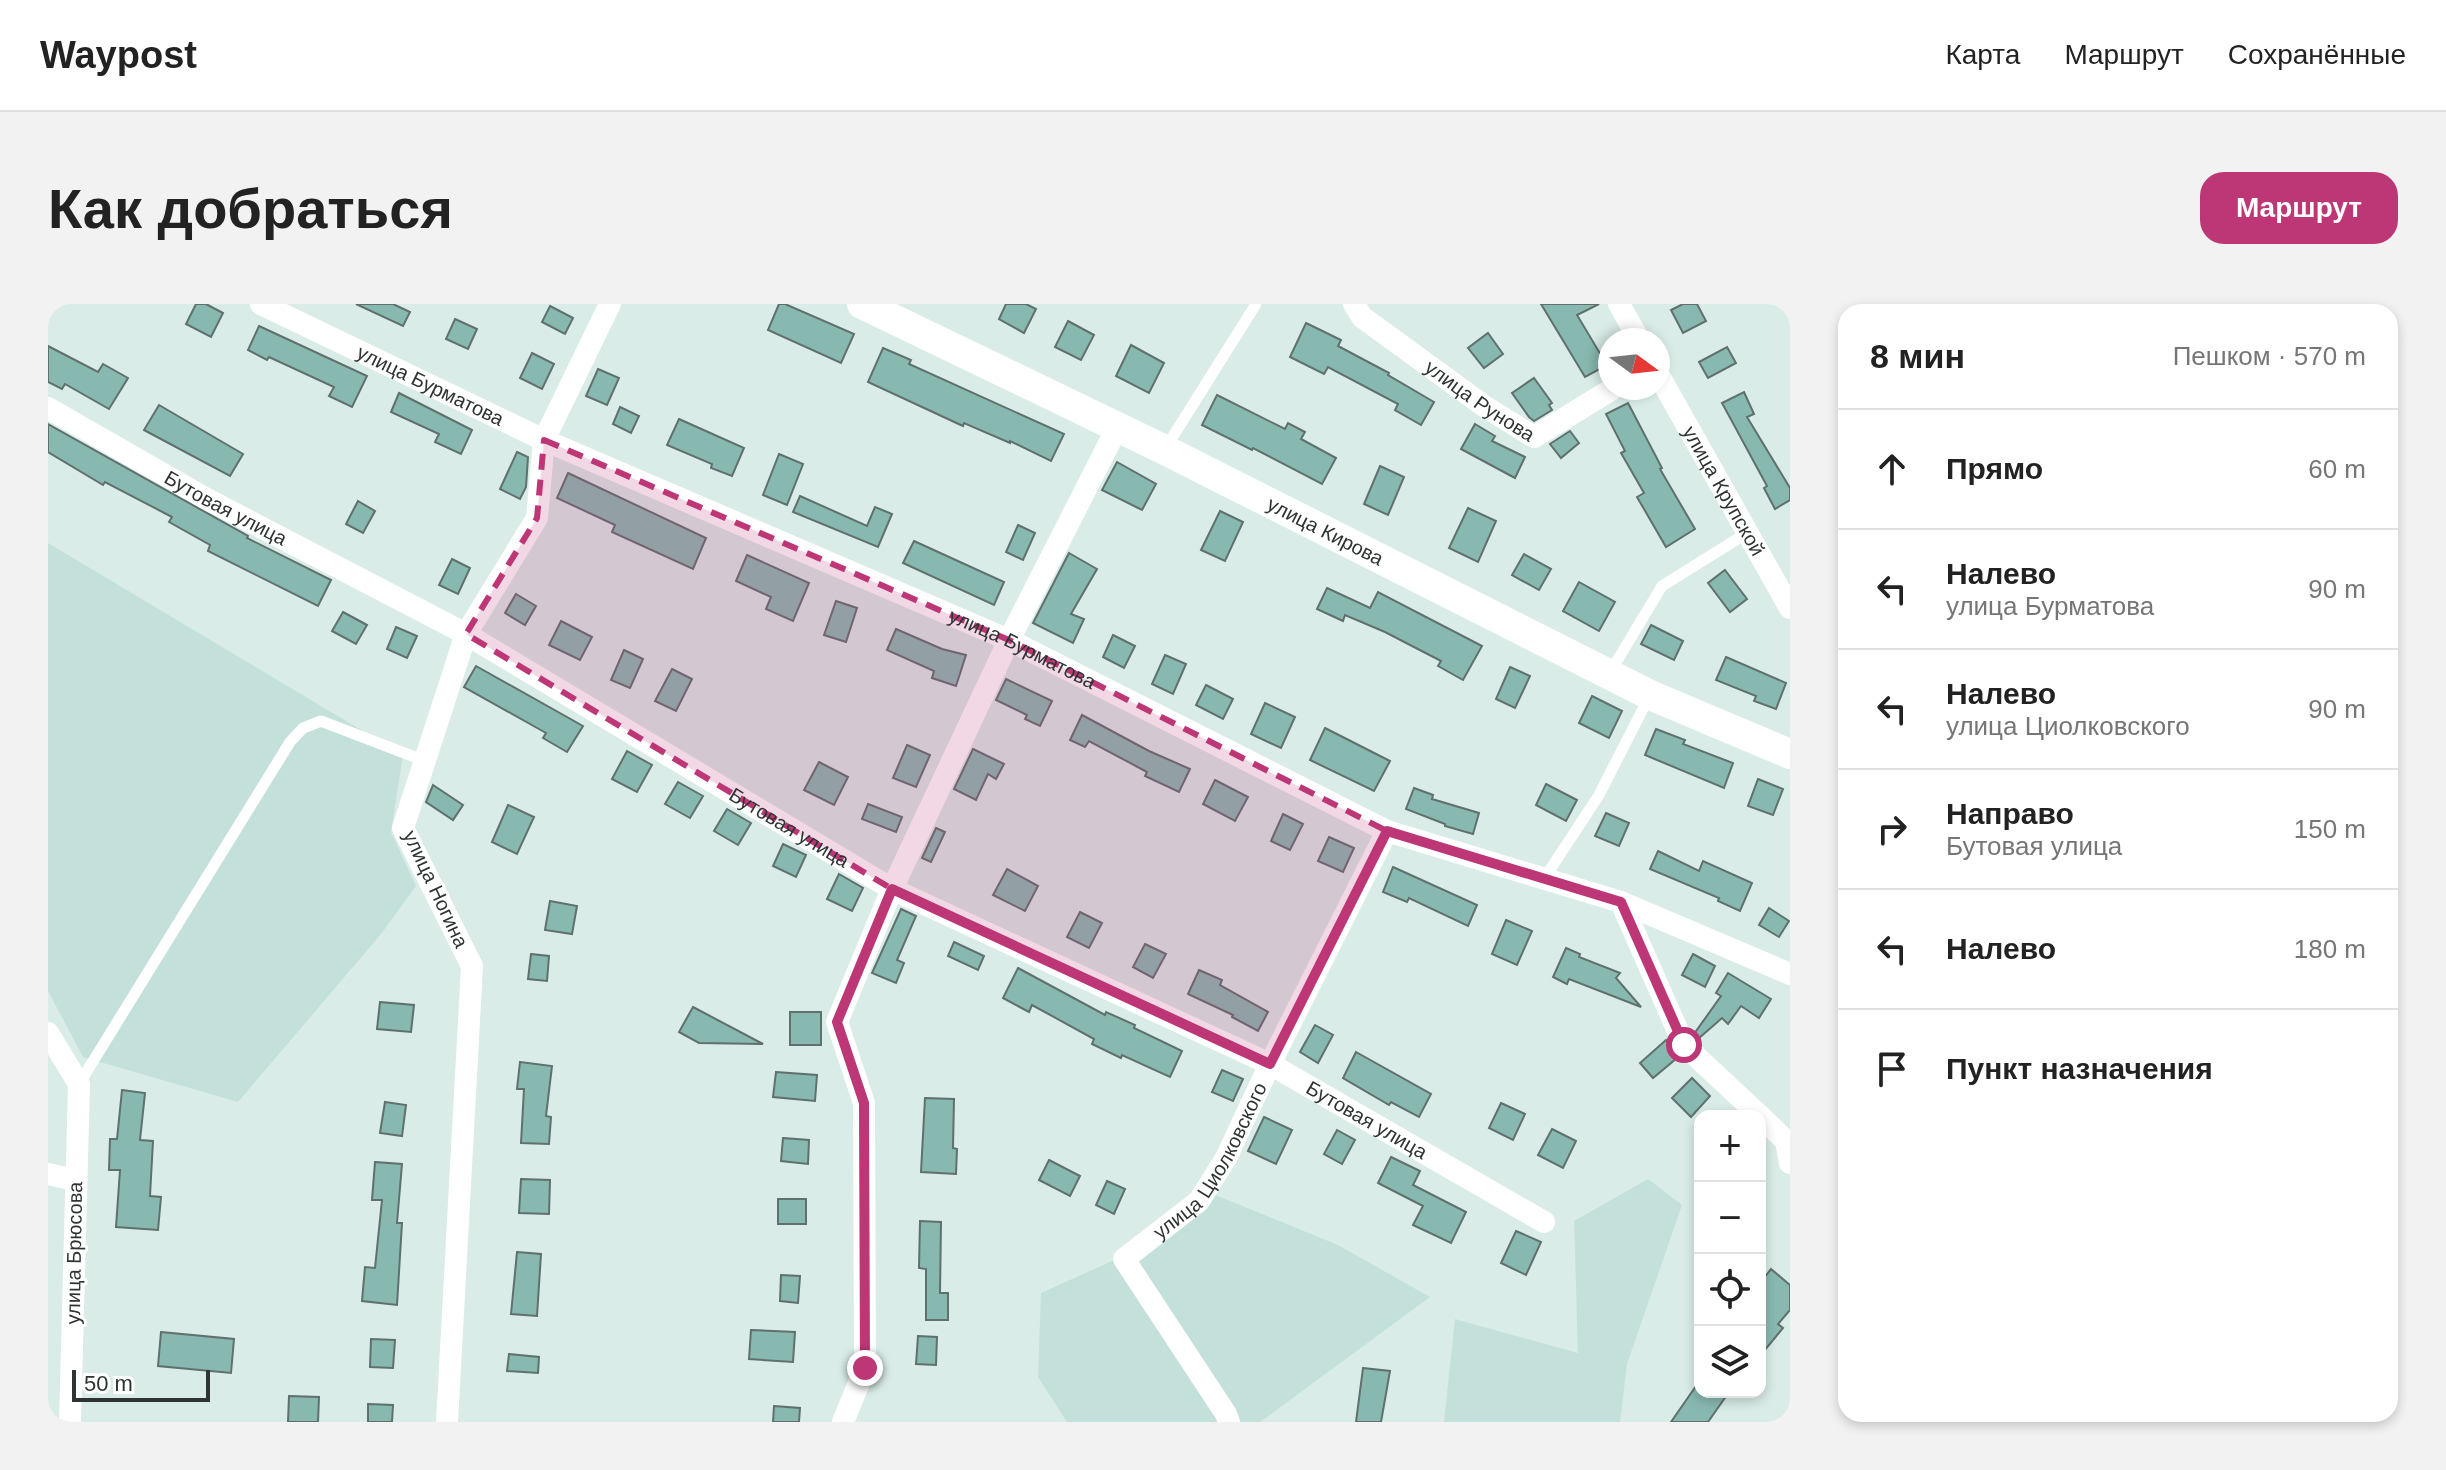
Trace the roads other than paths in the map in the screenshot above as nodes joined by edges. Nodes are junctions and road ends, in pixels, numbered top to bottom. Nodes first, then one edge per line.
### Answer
1 (261, 304) edge
2 (610, 304) edge
3 (862, 304) edge
4 (1256, 304) edge
5 (1354, 304) edge
6 (1619, 304) edge
7 (1632, 328) edge
8 (1670, 395) edge
9 (1598, 398) edge
10 (48, 408) edge
11 (1117, 428) junction
12 (544, 440) junction
13 (1165, 450) junction
14 (1747, 533) junction
15 (1790, 608) edge
16 (466, 634) junction
17 (1009, 640) junction
18 (1609, 674) junction
19 (1650, 695) junction
20 (1790, 754) edge
21 (425, 761) junction
22 (1387, 831) junction
23 (1544, 879) junction
24 (892, 889) junction
25 (1621, 902) junction
26 (1790, 974) edge
27 (48, 1033) edge
28 (1270, 1064) junction
29 (79, 1084) junction
30 (1754, 1110) edge
31 (1766, 1122) edge
32 (1789, 1146) edge
33 (48, 1174) edge
34 (75, 1180) junction
35 (1544, 1222) dead end
36 (70, 1422) edge
37 (447, 1422) edge
38 (843, 1422) edge
39 (1229, 1422) edge

1 - 12 street, улица Бурматова
2 - 12 street, улица Ногина
3 - 11 main road, улица Кирова
4 - 13 lane
5 - 9 street, улица Рунова
6 - 7 street
8 - 14 street, улица Крупской
10 - 16 street, Бутовая улица
11 - 13 main road, улица Кирова
11 - 17 street
12 - 16 street, улица Ногина
12 - 17 street, улица Бурматова
13 - 18 main road, улица Кирова
14 - 15 street, улица Крупской
14 - 18 lane
16 - 21 street, улица Ногина
16 - 24 street, Бутовая улица
17 - 22 street, улица Бурматова
17 - 24 street
18 - 19 main road, улица Кирова
19 - 20 main road, улица Кирова
19 - 23 lane
21 - 29 lane
21 - 37 street, улица Ногина
22 - 23 street, улица Бурматова
22 - 28 street, улица Циолковского
23 - 25 street, улица Бурматова
24 - 28 street, Бутовая улица
24 - 38 street
25 - 26 street, улица Бурматова
25 - 30 street
27 - 29 street
28 - 35 street, Бутовая улица
28 - 39 street, улица Циолковского
29 - 34 street, улица Брюсова
31 - 32 street
33 - 34 street
34 - 36 street, улица Брюсова

